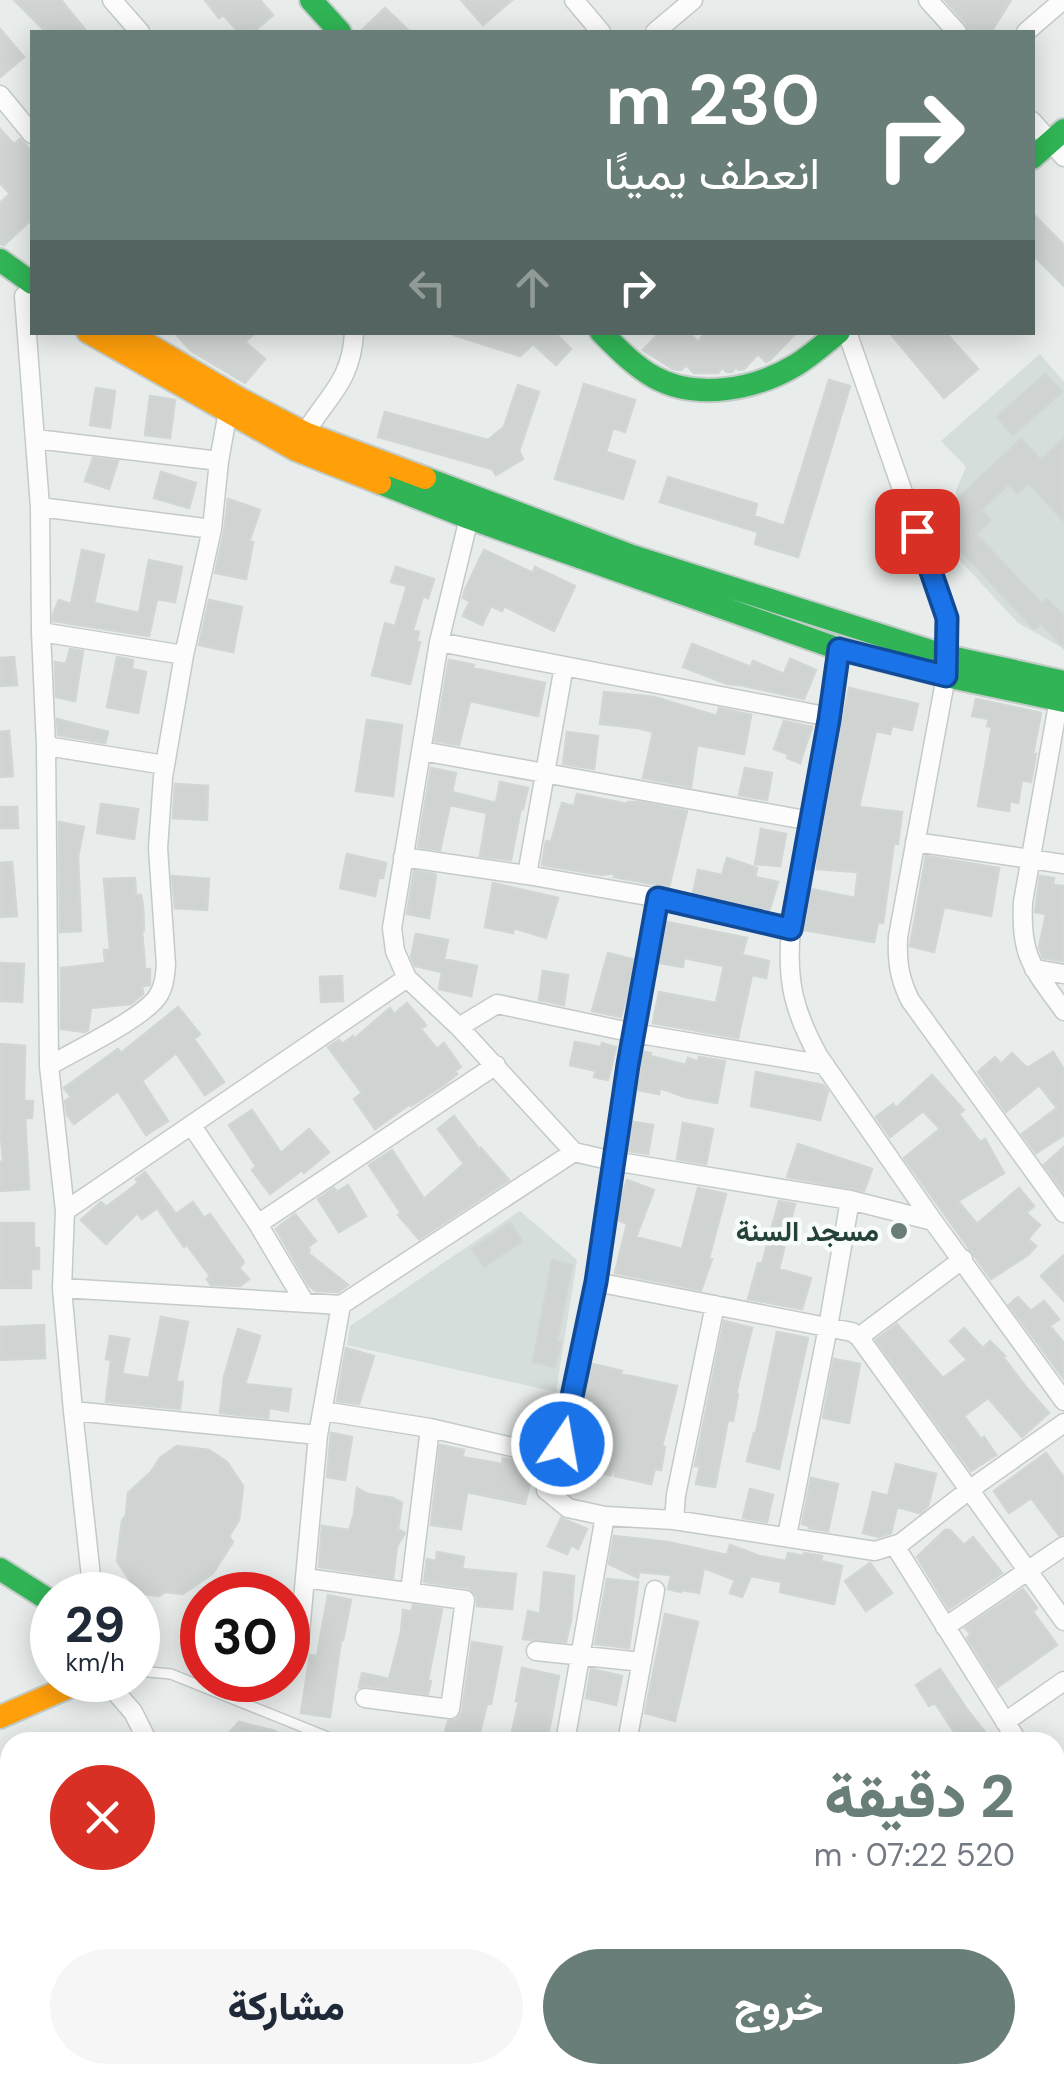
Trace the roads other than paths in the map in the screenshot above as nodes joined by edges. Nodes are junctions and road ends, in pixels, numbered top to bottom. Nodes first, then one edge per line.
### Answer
1 (112, 0) edge
2 (312, 0) edge
3 (574, 0) edge
4 (693, 0) edge
5 (928, 0) edge
6 (1063, 0) edge
7 (138, 30) edge
8 (338, 30) edge
9 (600, 30) edge
10 (657, 30) edge
11 (955, 30) edge
12 (1028, 30) edge
13 (0, 95) edge
14 (1035, 123) edge
15 (30, 132) edge
16 (1060, 143) edge
17 (1035, 156) edge
18 (0, 260) edge
19 (0, 281) edge
20 (30, 293) edge
21 (32, 335) edge
22 (354, 335) edge
23 (604, 335) edge
24 (835, 335) edge
25 (848, 335) edge
26 (128, 338) edge
27 (228, 411) junction
28 (36, 439) junction
29 (300, 442) junction
30 (219, 461) junction
31 (40, 507) junction
32 (469, 518) junction
33 (212, 529) junction
34 (41, 632) junction
35 (440, 642) junction
36 (839, 649) junction
37 (184, 656) junction
38 (564, 666) junction
39 (946, 666) junction
40 (1062, 694) edge
41 (830, 717) junction
42 (46, 746) junction
43 (422, 751) junction
44 (165, 765) junction
45 (545, 773) junction
46 (810, 821) junction
47 (915, 842) junction
48 (403, 857) junction
49 (1031, 858) junction
50 (1064, 864) edge
51 (527, 875) junction
52 (658, 898) junction
53 (791, 929) junction
54 (1034, 969) junction
55 (1064, 974) edge
56 (407, 978) junction
57 (1064, 1011) edge
58 (459, 1027) junction
59 (634, 1033) junction
60 (496, 1065) junction
61 (825, 1065) junction
62 (49, 1066) junction
63 (192, 1126) junction
64 (574, 1152) junction
65 (613, 1161) junction
66 (850, 1200) junction
67 (65, 1211) junction
68 (1064, 1213) edge
69 (933, 1222) junction
70 (258, 1224) junction
71 (962, 1259) junction
72 (596, 1282) junction
73 (62, 1288) junction
74 (305, 1303) junction
75 (340, 1305) junction
76 (715, 1305) junction
77 (828, 1327) junction
78 (859, 1337) junction
79 (1064, 1401) edge
80 (73, 1411) junction
81 (323, 1411) junction
82 (1058, 1427) edge
83 (430, 1428) junction
84 (318, 1435) junction
85 (1064, 1449) edge
86 (551, 1456) junction
87 (969, 1490) junction
88 (605, 1516) junction
89 (674, 1520) junction
90 (787, 1536) junction
91 (895, 1546) junction
92 (1064, 1546) edge
93 (0, 1568) edge
94 (1028, 1571) junction
95 (90, 1572) edge
96 (306, 1572) edge
97 (310, 1579) edge
98 (30, 1588) edge
99 (655, 1590) dead end
100 (410, 1592) junction
101 (1064, 1621) edge
102 (945, 1627) junction
103 (536, 1650) dead end
104 (581, 1655) junction
105 (642, 1662) junction
106 (160, 1673) edge
107 (1064, 1681) edge
108 (365, 1698) dead end
109 (33, 1702) edge
110 (124, 1702) edge
111 (0, 1716) edge
112 (1005, 1722) junction
113 (143, 1732) edge
114 (315, 1732) edge
115 (566, 1732) edge
116 (629, 1732) edge
117 (1012, 1732) edge

1 - 7 street
2 - 8 main road
3 - 9 street
4 - 10 street
5 - 11 street
6 - 12 street
13 - 15 street
14 - 16 street
16 - 17 main road
18 - 20 main road
19 - 20 main road
21 - 28 street
22 - 29 street
23 - 24 main road
25 - 39 street
26 - 27 main road
26 - 29 main road
27 - 29 main road
27 - 30 street
28 - 30 street
28 - 31 street
29 - 32 main road
29 - 39 main road
30 - 33 street
31 - 33 street
31 - 34 street
32 - 35 street
32 - 36 main road
33 - 37 street
34 - 37 street
34 - 42 street
35 - 38 street
35 - 43 street
36 - 39 main road
36 - 41 street
37 - 44 street
38 - 41 street
38 - 45 street
39 - 40 main road
39 - 47 street
40 - 49 street
41 - 46 street
42 - 44 street
42 - 62 street
43 - 45 street
43 - 48 street
44 - 62 street
45 - 46 street
45 - 51 street
46 - 53 street
47 - 49 street
47 - 68 street
48 - 51 street
48 - 56 street
49 - 50 street
49 - 54 street
51 - 52 street
52 - 53 street
52 - 59 street
53 - 61 street
54 - 55 street
54 - 57 street
56 - 58 street
56 - 63 street
58 - 59 street
58 - 60 street
59 - 61 street
59 - 65 street
60 - 64 street
60 - 70 street
61 - 69 street
62 - 67 street
63 - 67 street
63 - 70 street
64 - 65 street
64 - 75 street
65 - 66 street
65 - 72 street
66 - 69 street
66 - 77 street
67 - 73 street
69 - 71 street
70 - 74 street
71 - 78 street
71 - 79 street
72 - 76 street
72 - 86 street
73 - 74 street
73 - 80 street
74 - 75 street
75 - 81 street
76 - 77 street
76 - 89 street
77 - 78 street
77 - 90 street
78 - 87 street
80 - 84 street
80 - 95 street
81 - 83 street
81 - 84 street
82 - 85 street
82 - 87 street
83 - 86 street
83 - 100 street
84 - 96 street
86 - 88 street
87 - 91 street
87 - 94 street
88 - 89 street
88 - 104 street
89 - 90 street
90 - 91 street
91 - 102 street
92 - 94 street
93 - 98 main road
94 - 101 street
94 - 102 street
97 - 100 street
99 - 105 street
100 - 108 street
102 - 112 street
103 - 104 street
104 - 105 street
104 - 115 street
105 - 116 street
106 - 114 lane
107 - 112 street
109 - 111 main road
110 - 113 street
112 - 117 street

